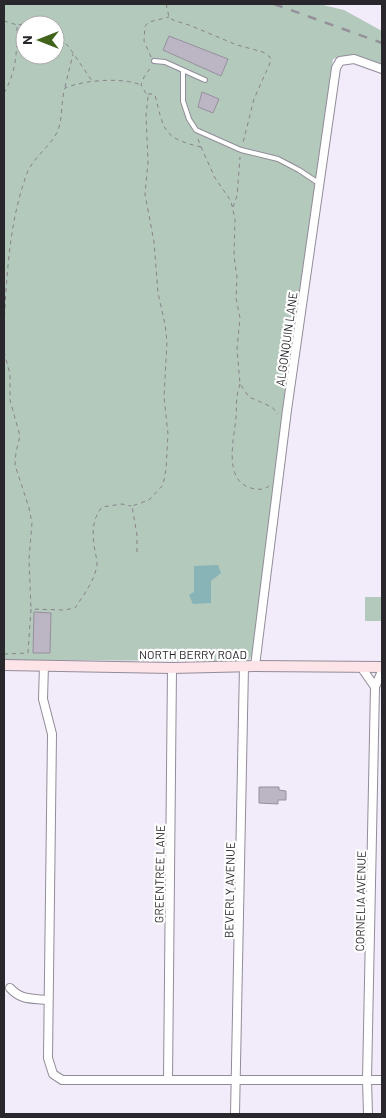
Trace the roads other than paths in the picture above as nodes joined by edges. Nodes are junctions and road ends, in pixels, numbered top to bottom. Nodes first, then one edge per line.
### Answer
1 (154, 62) road end
2 (382, 69) edge
3 (183, 71) junction
4 (205, 80) dead end
5 (320, 184) junction
6 (4, 665) edge
7 (44, 665) junction
8 (249, 666) junction
9 (361, 667) junction
10 (382, 667) edge
11 (172, 668) junction
12 (382, 671) edge
13 (375, 687) junction
14 (10, 988) dead end
15 (48, 1000) junction
16 (168, 1080) junction
17 (367, 1080) junction
18 (382, 1080) edge
19 (236, 1081) junction
20 (235, 1114) edge
21 (368, 1114) edge

1 - 3 lane
2 - 5 street, ALGONQUIN LANE
3 - 4 lane
3 - 5 lane
5 - 8 street, ALGONQUIN LANE
6 - 7 main road, NORTH BERRY ROAD
7 - 11 main road, NORTH BERRY ROAD
7 - 15 street
8 - 9 main road, NORTH BERRY ROAD
8 - 11 main road, NORTH BERRY ROAD
8 - 19 street, BEVERLY AVENUE
9 - 10 main road, NORTH BERRY ROAD
9 - 13 street
11 - 16 street, GREENTREE LANE
12 - 13 street, CORNELIA AVENUE
13 - 17 street, CORNELIA AVENUE
14 - 15 street
15 - 16 street
16 - 19 street
17 - 18 street
17 - 19 street
17 - 21 street, CORNELIA AVENUE
19 - 20 street, BEVERLY AVENUE

